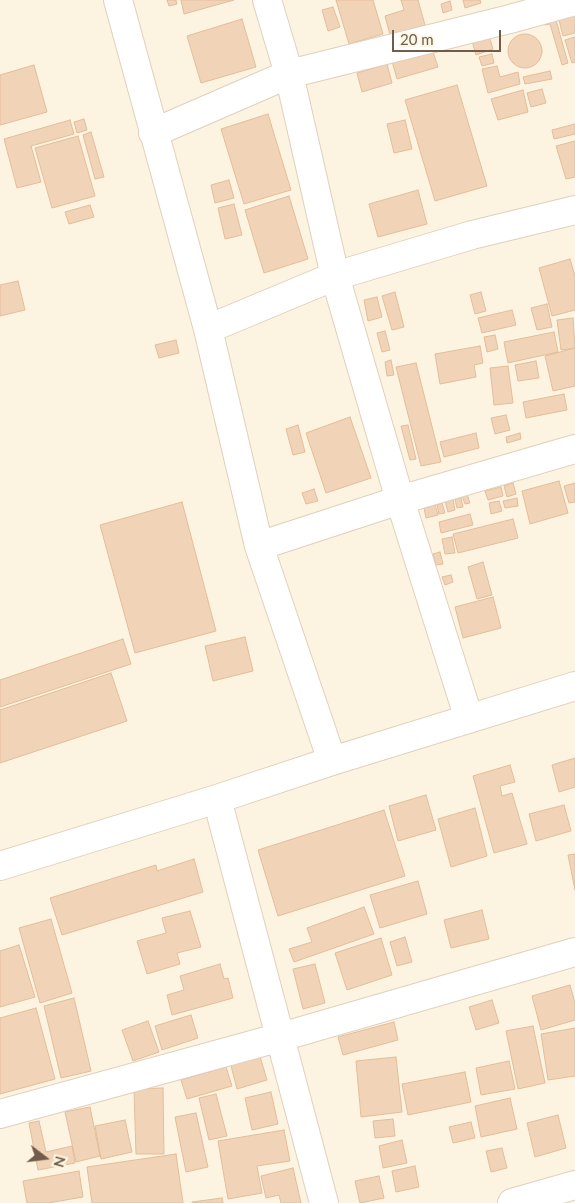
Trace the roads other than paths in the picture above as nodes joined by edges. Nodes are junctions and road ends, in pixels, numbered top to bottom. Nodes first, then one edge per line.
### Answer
1 (118, 0) edge
2 (266, 0) edge
3 (575, 0) edge
4 (289, 74) junction
5 (153, 133) junction
6 (575, 210) edge
7 (335, 276) junction
8 (208, 329) junction
9 (575, 449) edge
10 (400, 500) junction
11 (259, 546) junction
12 (575, 686) edge
13 (468, 719) junction
14 (332, 760) junction
15 (217, 799) junction
16 (0, 866) edge
17 (575, 952) edge
18 (281, 1037) junction
19 (0, 1114) edge
20 (575, 1185) edge
21 (324, 1203) edge
22 (512, 1203) edge

1 - 5 street
2 - 4 street
3 - 4 street
4 - 5 street
4 - 7 street
5 - 8 street
6 - 7 street
7 - 8 street
7 - 10 street
8 - 11 street
9 - 10 street
10 - 11 street
10 - 13 street
11 - 14 street
12 - 13 street
13 - 14 street
14 - 15 street
15 - 16 street
15 - 18 street
17 - 18 street
18 - 19 street
18 - 21 street
20 - 22 street

